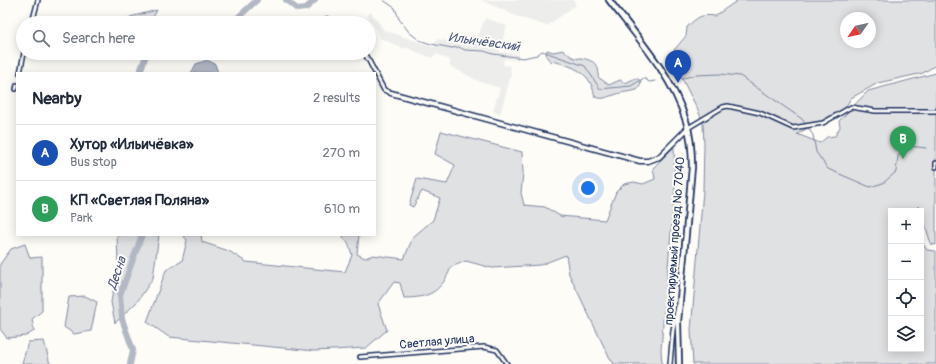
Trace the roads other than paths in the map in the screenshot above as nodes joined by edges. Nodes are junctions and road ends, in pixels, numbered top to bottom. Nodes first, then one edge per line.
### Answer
1 (38, 0) edge
2 (609, 0) edge
3 (34, 16) edge
4 (23, 60) edge
5 (368, 60) edge
6 (20, 72) edge
7 (375, 72) edge
8 (376, 75) edge
9 (391, 93) joint
10 (936, 111) edge
11 (688, 128) junction
12 (936, 163) edge
13 (936, 167) edge
14 (680, 295) junction
15 (360, 357) dead end
16 (507, 364) edge
17 (670, 364) edge
18 (679, 364) edge

1 - 3 street
2 - 11 main road, проектируемый проезд № 7040
4 - 6 street
5 - 7 street
8 - 9 street
9 - 11 street
10 - 11 street
11 - 14 main road, проектируемый проезд № 7040
12 - 13 street
14 - 17 street
14 - 18 main road, проектируемый проезд № 7040
15 - 16 street, Светлая улица

